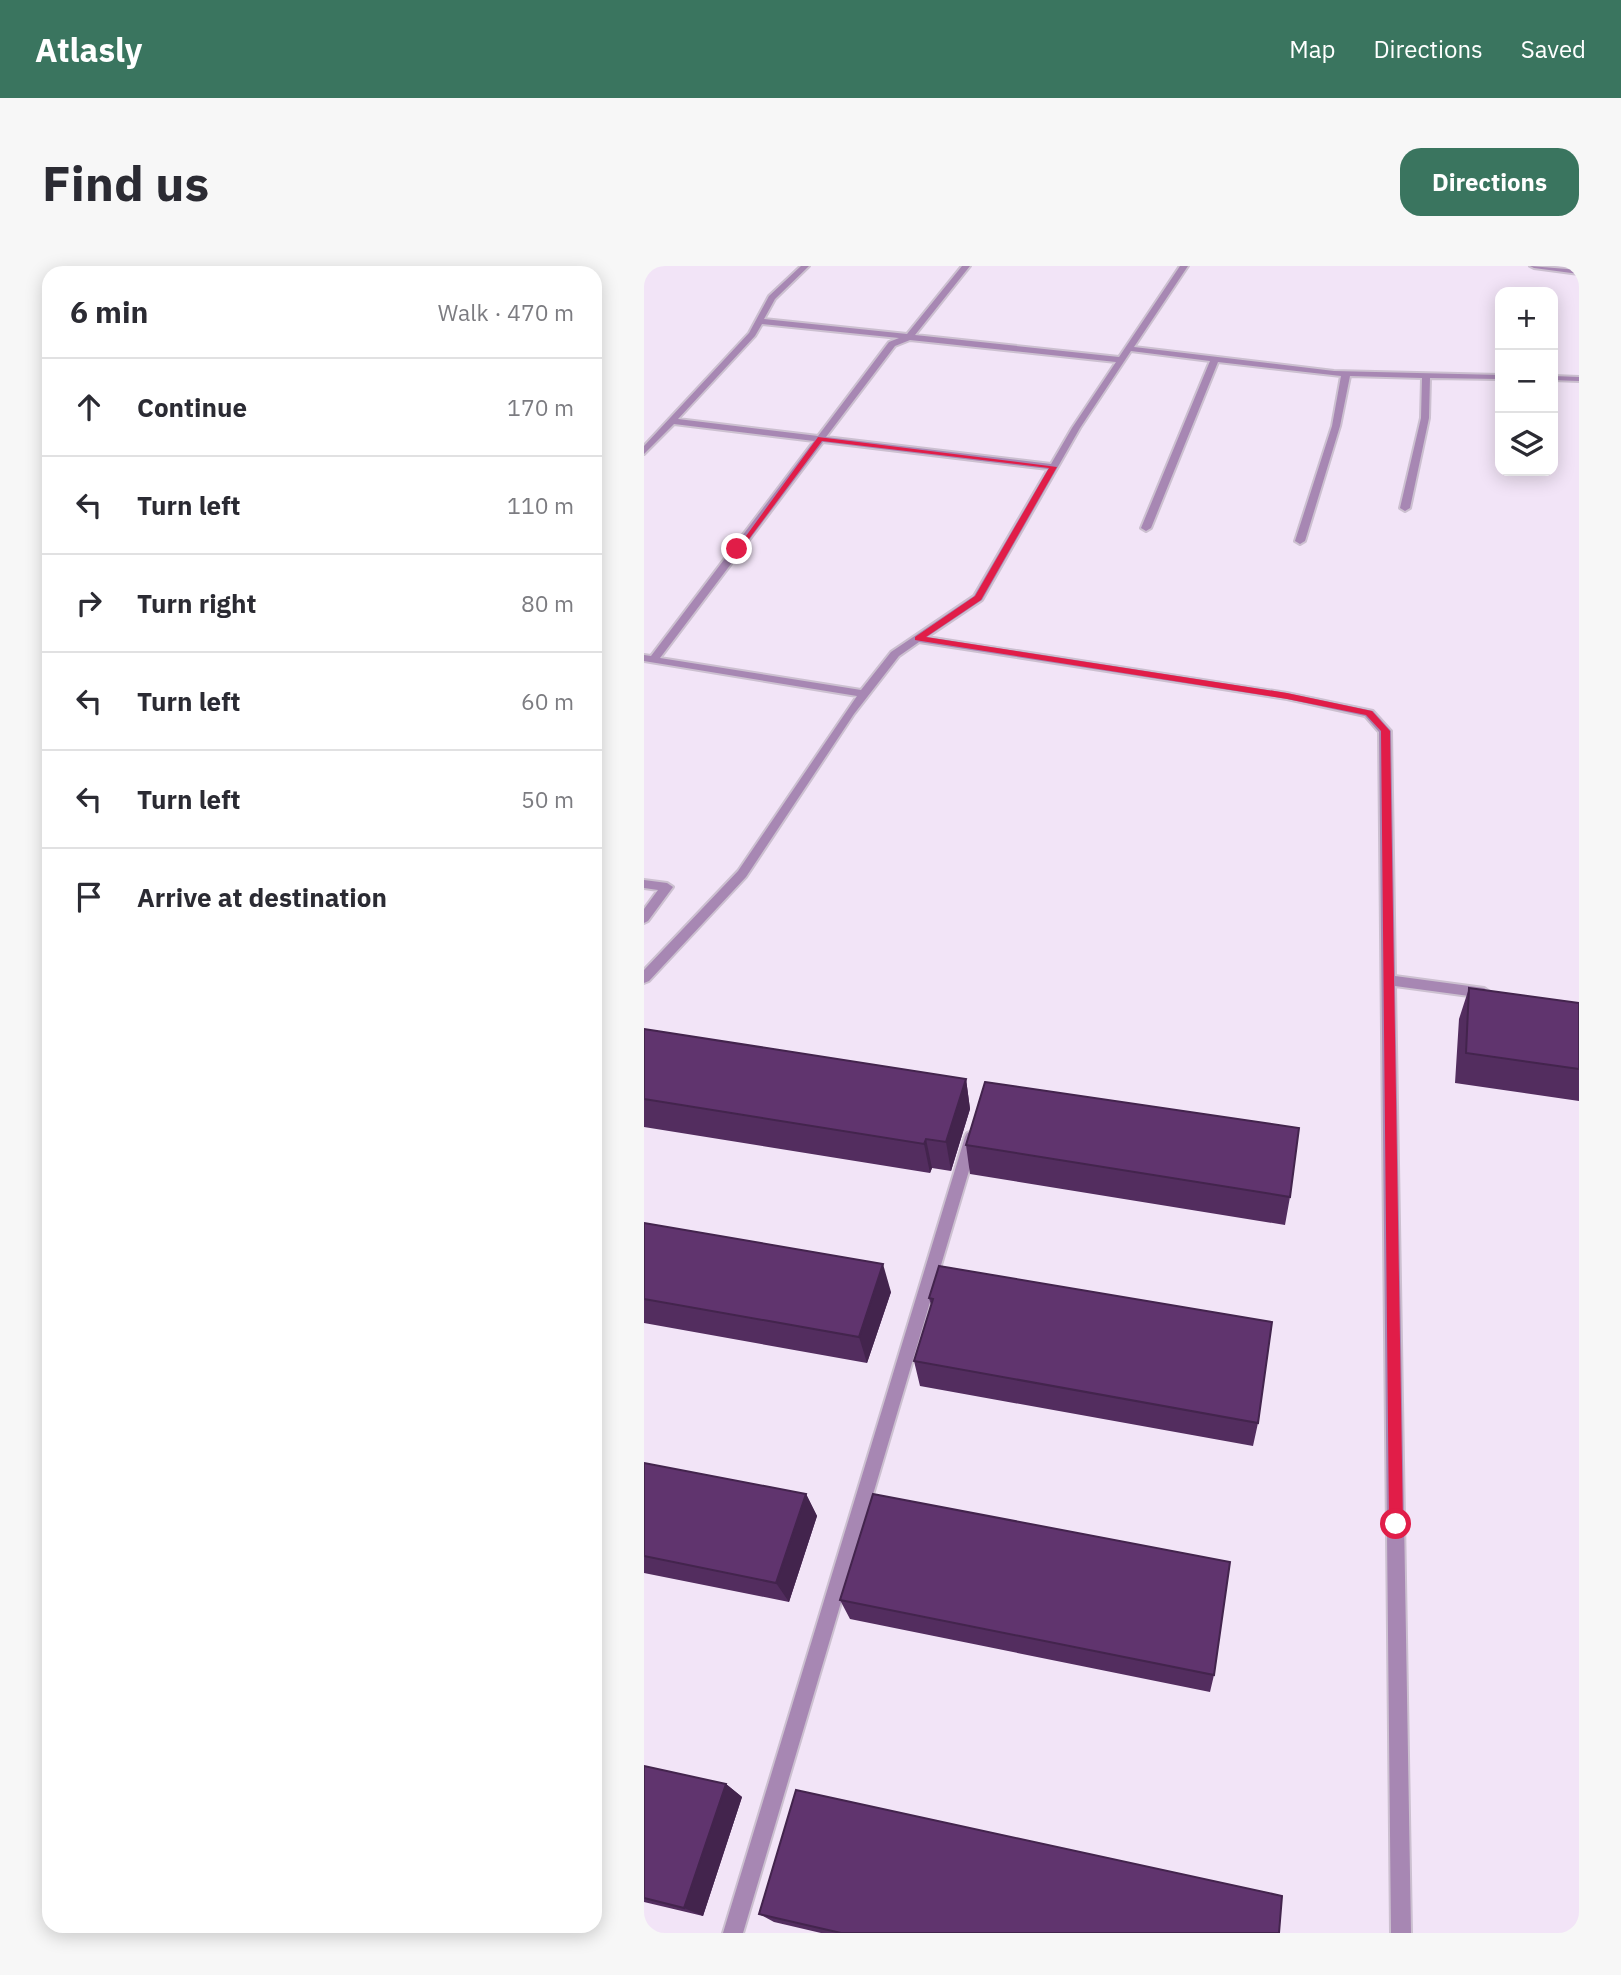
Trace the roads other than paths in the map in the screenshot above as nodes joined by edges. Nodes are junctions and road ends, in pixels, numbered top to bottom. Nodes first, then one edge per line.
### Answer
1 (805, 266) edge
2 (966, 266) edge
3 (1184, 266) edge
4 (1534, 266) edge
5 (1579, 272) edge
6 (759, 321) junction
7 (909, 337) junction
8 (1131, 349) junction
9 (1215, 359) junction
10 (1123, 360) junction
11 (1346, 373) junction
12 (1426, 375) junction
13 (1495, 377) edge
14 (1558, 378) edge
15 (1579, 379) edge
16 (673, 421) junction
17 (820, 439) junction
18 (644, 451) edge
19 (1054, 467) junction
20 (1405, 508) dead end
21 (1146, 528) dead end
22 (1300, 541) dead end
23 (918, 639) junction
24 (649, 659) edge
25 (864, 694) junction
26 (644, 884) edge
27 (644, 918) edge
28 (644, 978) edge
29 (1389, 980) junction
30 (1497, 995) edge
31 (977, 1119) edge
32 (733, 1933) edge
33 (1401, 1933) edge

1 - 6 street
2 - 7 street
3 - 8 street
4 - 5 street
6 - 7 street
6 - 16 street
7 - 10 street
7 - 17 street
8 - 9 street
8 - 10 street
9 - 11 street
9 - 21 street
10 - 19 street
11 - 12 street
11 - 22 street
12 - 13 street
12 - 20 street
14 - 15 street
16 - 17 street
16 - 18 street
17 - 19 street
17 - 24 street
19 - 23 street
23 - 25 street
23 - 29 street
24 - 25 street
25 - 28 street
26 - 27 street
29 - 30 street
29 - 33 street
31 - 32 street

